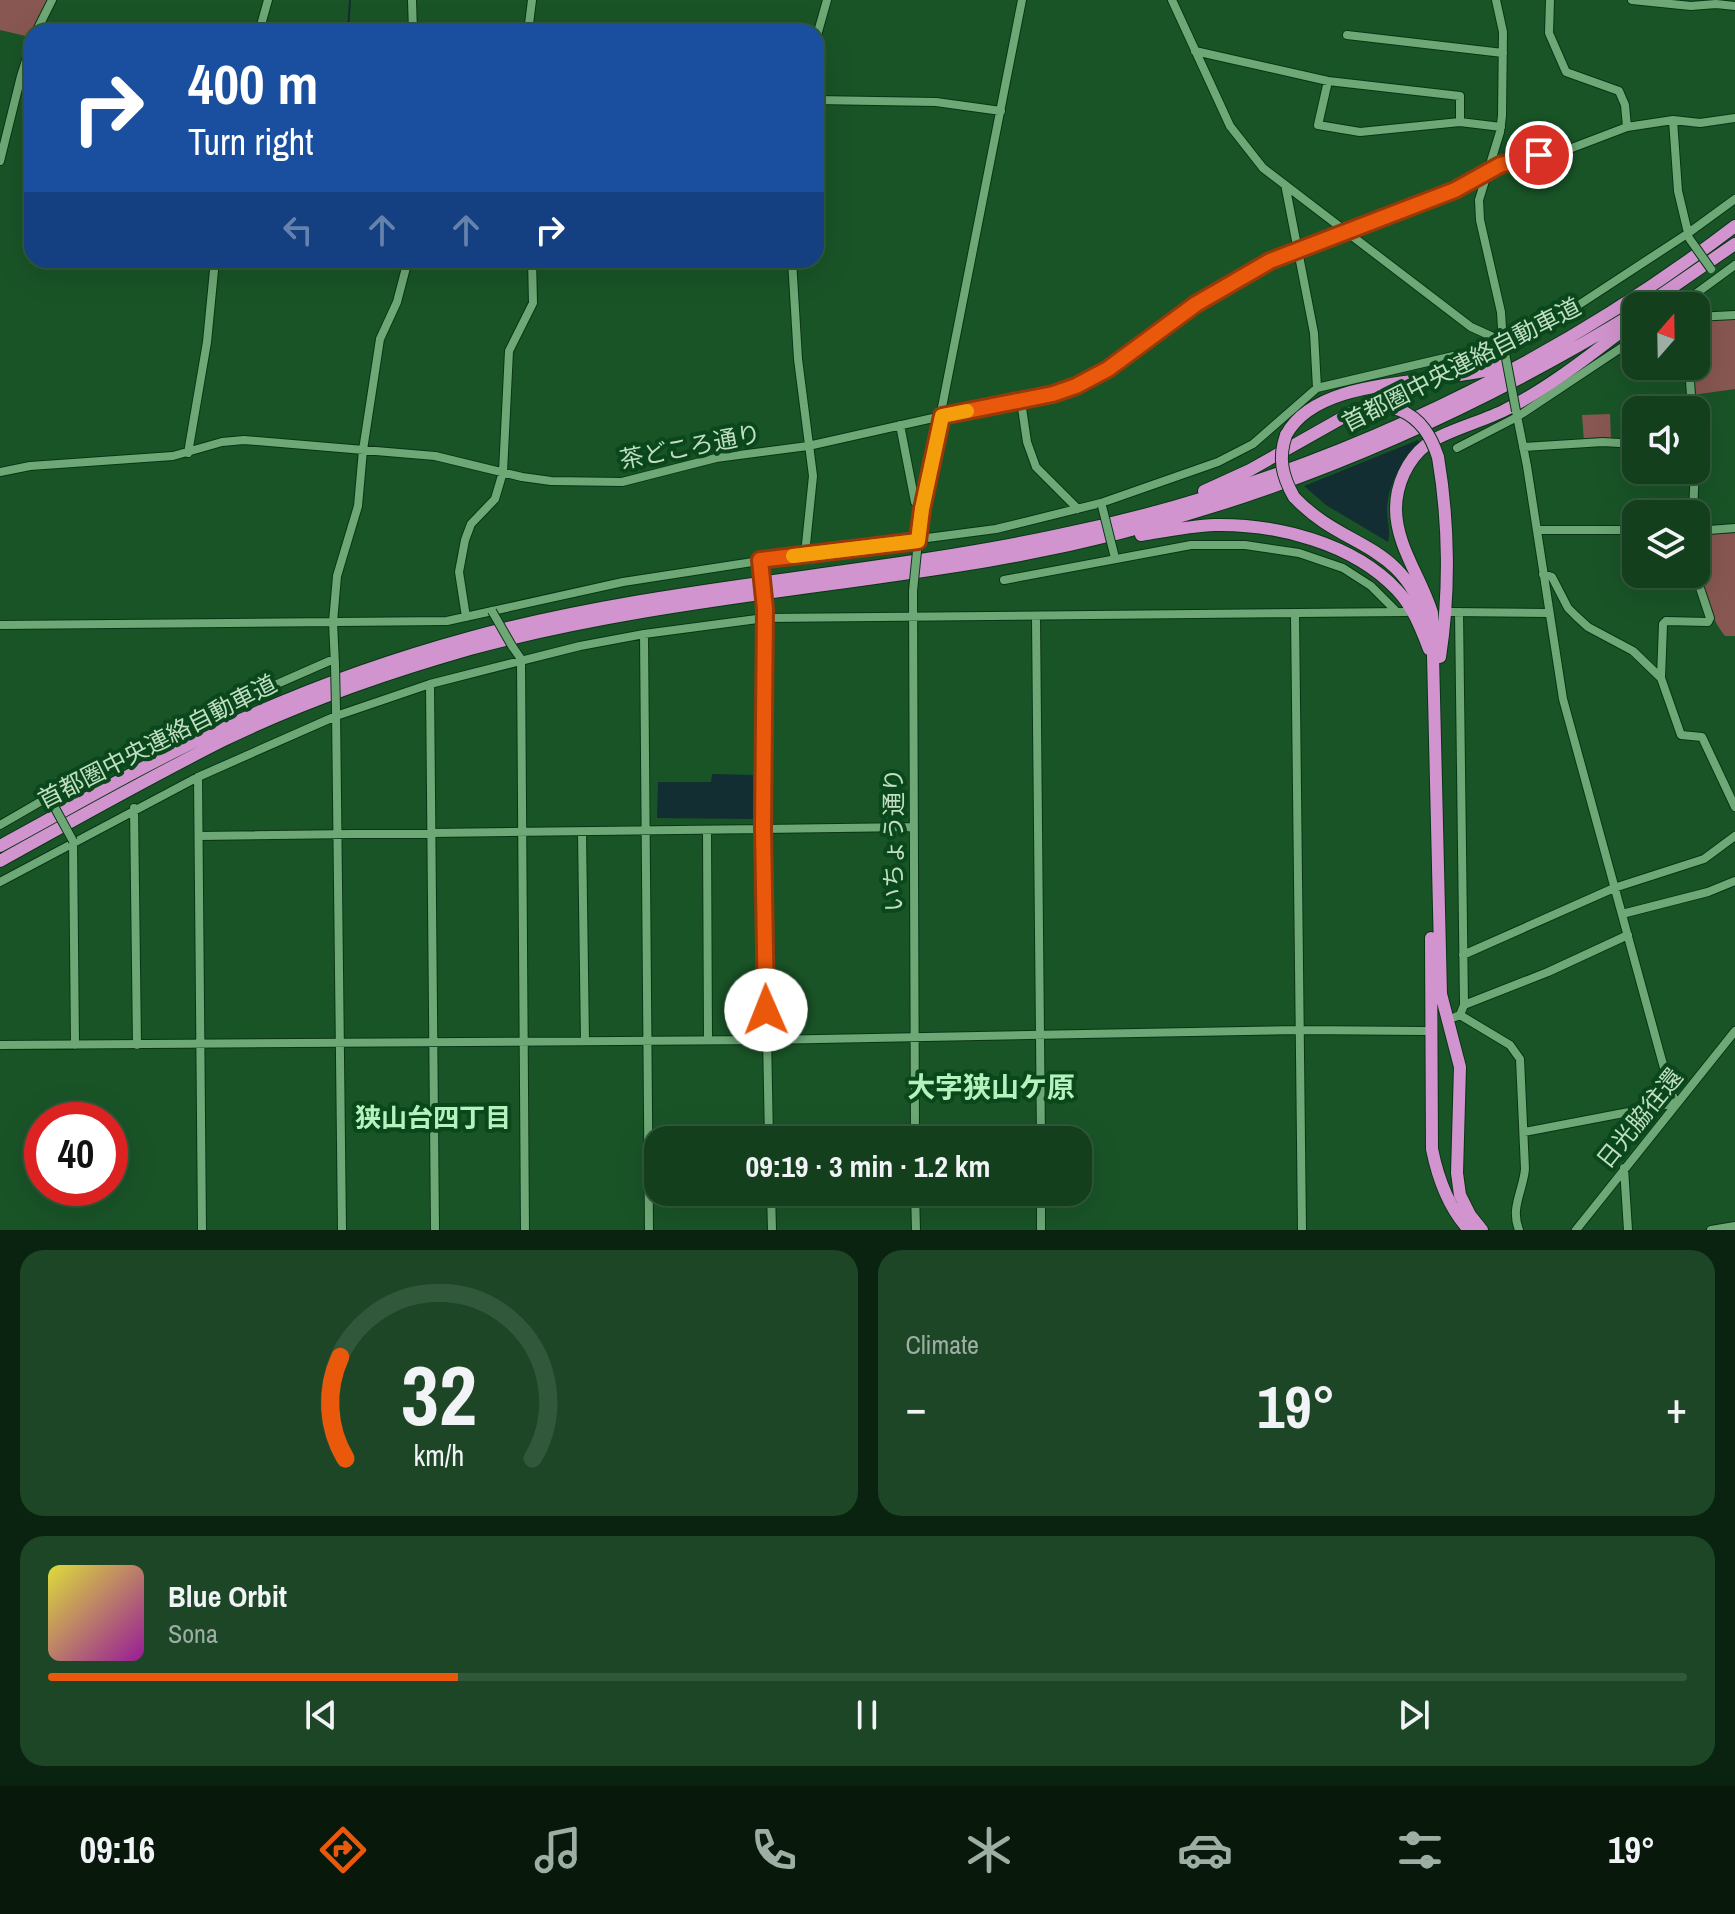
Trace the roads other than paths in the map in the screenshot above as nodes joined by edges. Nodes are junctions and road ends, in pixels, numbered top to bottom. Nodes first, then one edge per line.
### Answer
1 (52, 0) edge
2 (268, 0) edge
3 (412, 0) edge
4 (532, 0) edge
5 (827, 0) edge
6 (1022, 0) edge
7 (1172, 0) edge
8 (1496, 0) edge
9 (1550, 0) edge
10 (1632, 0) edge
11 (1735, 6) edge
12 (40, 24) edge
13 (261, 24) edge
14 (413, 24) edge
15 (529, 24) edge
16 (820, 24) edge
17 (1347, 35) dead end
18 (1195, 51) junction
19 (1503, 53) junction
20 (24, 67) edge
21 (1328, 81) junction
22 (824, 100) edge
23 (1001, 111) junction
24 (1735, 118) edge
25 (1673, 120) junction
26 (1460, 122) junction
27 (1501, 127) junction
28 (1627, 127) junction
29 (0, 161) edge
30 (1485, 175) junction
31 (1286, 188) junction
32 (1735, 199) edge
33 (1735, 226) edge
34 (1345, 232) junction
35 (1688, 236) junction
36 (1735, 244) edge
37 (1298, 249) junction
38 (1735, 265) edge
39 (214, 268) edge
40 (406, 268) edge
41 (532, 268) edge
42 (792, 268) edge
43 (1719, 279) junction
44 (1665, 292) edge
45 (1672, 292) edge
46 (1703, 292) edge
47 (1735, 315) edge
48 (1710, 316) edge
49 (1622, 320) edge
50 (1622, 330) edge
51 (1503, 345) junction
52 (1622, 347) edge
53 (1547, 349) junction
54 (1317, 388) junction
55 (1021, 401) junction
56 (1516, 414) junction
57 (942, 416) junction
58 (900, 425) junction
59 (1622, 443) edge
60 (808, 446) junction
61 (1523, 447) junction
62 (1457, 448) dead end
63 (363, 450) junction
64 (188, 453) junction
65 (0, 472) edge
66 (503, 472) junction
67 (1102, 504) junction
68 (922, 509) junction
69 (1078, 509) junction
70 (1735, 528) edge
71 (1538, 530) junction
72 (1622, 530) edge
73 (1710, 530) edge
74 (1047, 538) junction
75 (918, 541) junction
76 (1029, 553) junction
77 (805, 554) junction
78 (1115, 556) junction
79 (760, 560) junction
80 (1543, 574) junction
81 (1004, 580) dead end
82 (1700, 588) edge
83 (492, 611) junction
84 (765, 613) junction
85 (1549, 613) junction
86 (1295, 614) junction
87 (911, 616) junction
88 (466, 617) junction
89 (1036, 617) junction
90 (333, 622) junction
91 (0, 625) edge
92 (644, 634) junction
93 (1429, 649) junction
94 (521, 659) junction
95 (335, 662) junction
96 (1661, 678) junction
97 (430, 684) junction
98 (1435, 688) junction
99 (336, 712) junction
100 (198, 777) junction
101 (49, 797) junction
102 (1735, 807) edge
103 (134, 808) junction
104 (0, 825) edge
105 (913, 827) junction
106 (763, 829) junction
107 (707, 830) junction
108 (645, 831) junction
109 (582, 833) junction
110 (336, 834) junction
111 (430, 834) junction
112 (521, 834) junction
113 (199, 836) junction
114 (1735, 836) edge
115 (73, 841) junction
116 (0, 846) edge
117 (0, 861) edge
118 (1735, 881) edge
119 (0, 882) edge
120 (1614, 888) junction
121 (1622, 914) junction
122 (1628, 935) junction
123 (1463, 955) junction
124 (1464, 1005) junction
125 (1300, 1030) junction
126 (1425, 1031) dead end
127 (1735, 1031) edge
128 (1040, 1036) junction
129 (914, 1037) junction
130 (647, 1040) junction
131 (708, 1040) junction
132 (766, 1040) junction
133 (585, 1041) junction
134 (432, 1042) junction
135 (524, 1042) junction
136 (340, 1043) junction
137 (0, 1045) edge
138 (75, 1045) junction
139 (137, 1045) junction
140 (201, 1045) junction
141 (1676, 1103) junction
142 (769, 1126) edge
143 (915, 1126) edge
144 (1041, 1126) edge
145 (1524, 1132) junction
146 (1624, 1168) junction
147 (771, 1206) edge
148 (915, 1206) edge
149 (1041, 1206) edge
150 (1735, 1226) edge
151 (1518, 1228) edge
152 (1506, 1229) edge
153 (202, 1230) edge
154 (342, 1230) edge
155 (435, 1230) edge
156 (525, 1230) edge
157 (649, 1230) edge
158 (772, 1230) edge
159 (916, 1230) edge
160 (1041, 1230) edge
161 (1302, 1230) edge
162 (1477, 1230) edge
163 (1576, 1230) edge
164 (1628, 1230) edge
165 (1714, 1230) edge

1 - 12 street
2 - 13 street
3 - 14 street
4 - 15 street
5 - 16 street
6 - 23 street, いちょう通り
7 - 18 street
8 - 19 street
9 - 28 street
10 - 11 street
17 - 19 street
18 - 21 street
18 - 31 street
19 - 27 street
20 - 29 street
21 - 26 street
21 - 26 street
22 - 23 street
23 - 57 street, いちょう通り
24 - 25 street
25 - 28 street
25 - 35 street
26 - 27 street
27 - 30 street
28 - 30 street
30 - 34 street, 茶どころ通り
30 - 51 street
31 - 34 street
31 - 37 street
32 - 35 street
33 - 53 highway, 首都圏中央連絡自動車道
34 - 37 street, 茶どころ通り
34 - 51 street
35 - 43 street, bridge
35 - 51 street
36 - 44 highway
36 - 45 highway
37 - 54 street
37 - 55 street, 茶どころ通り
38 - 43 street
39 - 64 street
40 - 63 street
41 - 66 street
42 - 60 street
43 - 46 street
47 - 48 street
49 - 76 highway, 首都圏中央連絡自動車道
50 - 98 highway
51 - 54 street
51 - 56 street, bridge
52 - 56 street
53 - 74 highway, 首都圏中央連絡自動車道
53 - 93 highway, bridge
54 - 67 street
55 - 57 street, 茶どころ通り
55 - 69 street
56 - 61 street
56 - 62 street
57 - 58 street, 茶どころ通り
57 - 68 street, いちょう通り
58 - 60 street, 茶どころ通り
58 - 68 street
59 - 61 street
60 - 66 street, 茶どころ通り
60 - 77 street
61 - 71 street
63 - 64 street, 茶どころ通り
63 - 66 street, 茶どころ通り
63 - 90 street
64 - 65 street, 茶どころ通り
66 - 88 street
67 - 69 street
67 - 78 street, bridge
68 - 75 street, いちょう通り
69 - 75 street
70 - 73 street
71 - 72 street
71 - 80 street
74 - 98 highway, bridge
74 - 116 highway, 首都圏中央連絡自動車道
75 - 77 street
75 - 87 street, いちょう通り, bridge
76 - 93 highway
76 - 117 highway, 首都圏中央連絡自動車道
77 - 79 street
78 - 81 street
78 - 86 street
79 - 83 street
79 - 84 street, bridge
80 - 85 street
80 - 96 street
82 - 96 street
83 - 88 street
83 - 94 street, bridge
84 - 87 street
84 - 92 street
84 - 106 street
85 - 120 street
85 - 123 street
86 - 89 street
86 - 125 street
87 - 89 street
87 - 105 street, いちょう通り
88 - 90 street
89 - 128 street
90 - 91 street
90 - 95 street
92 - 94 street
92 - 108 street
93 - 162 highway
94 - 97 street
94 - 112 street
95 - 99 street, bridge
95 - 101 street
96 - 102 street
97 - 99 street
97 - 111 street
98 - 162 highway
99 - 100 street
99 - 110 street
100 - 103 street
100 - 113 street
101 - 104 street
101 - 115 street, bridge
103 - 115 street
103 - 139 street
105 - 106 street
105 - 129 street, いちょう通り
106 - 107 street
106 - 132 street
107 - 108 street
107 - 131 street
108 - 109 street
108 - 130 street
109 - 112 street
109 - 133 street
110 - 111 street
110 - 113 street
110 - 136 street
111 - 112 street
111 - 134 street
112 - 135 street
113 - 140 street
114 - 120 street
115 - 119 street
115 - 138 street
118 - 121 street
120 - 121 street
120 - 123 street
121 - 122 street
122 - 124 street
122 - 141 street
123 - 124 street
124 - 145 street
125 - 126 street
125 - 128 street
125 - 161 street
127 - 141 street, 日光脇往還
128 - 129 street
128 - 144 street
129 - 132 street
129 - 143 street, いちょう通り
130 - 131 street
130 - 133 street
130 - 157 street
131 - 132 street
132 - 142 street
133 - 135 street
134 - 135 street
134 - 136 street
134 - 155 street
135 - 156 street
136 - 140 street
136 - 154 street
137 - 138 street
138 - 139 street
139 - 140 street
140 - 153 street
141 - 145 street
141 - 146 street, 日光脇往還
145 - 151 street
146 - 163 street, 日光脇往還
146 - 164 street
147 - 158 street
148 - 159 street
149 - 160 street
150 - 165 street
151 - 152 street

